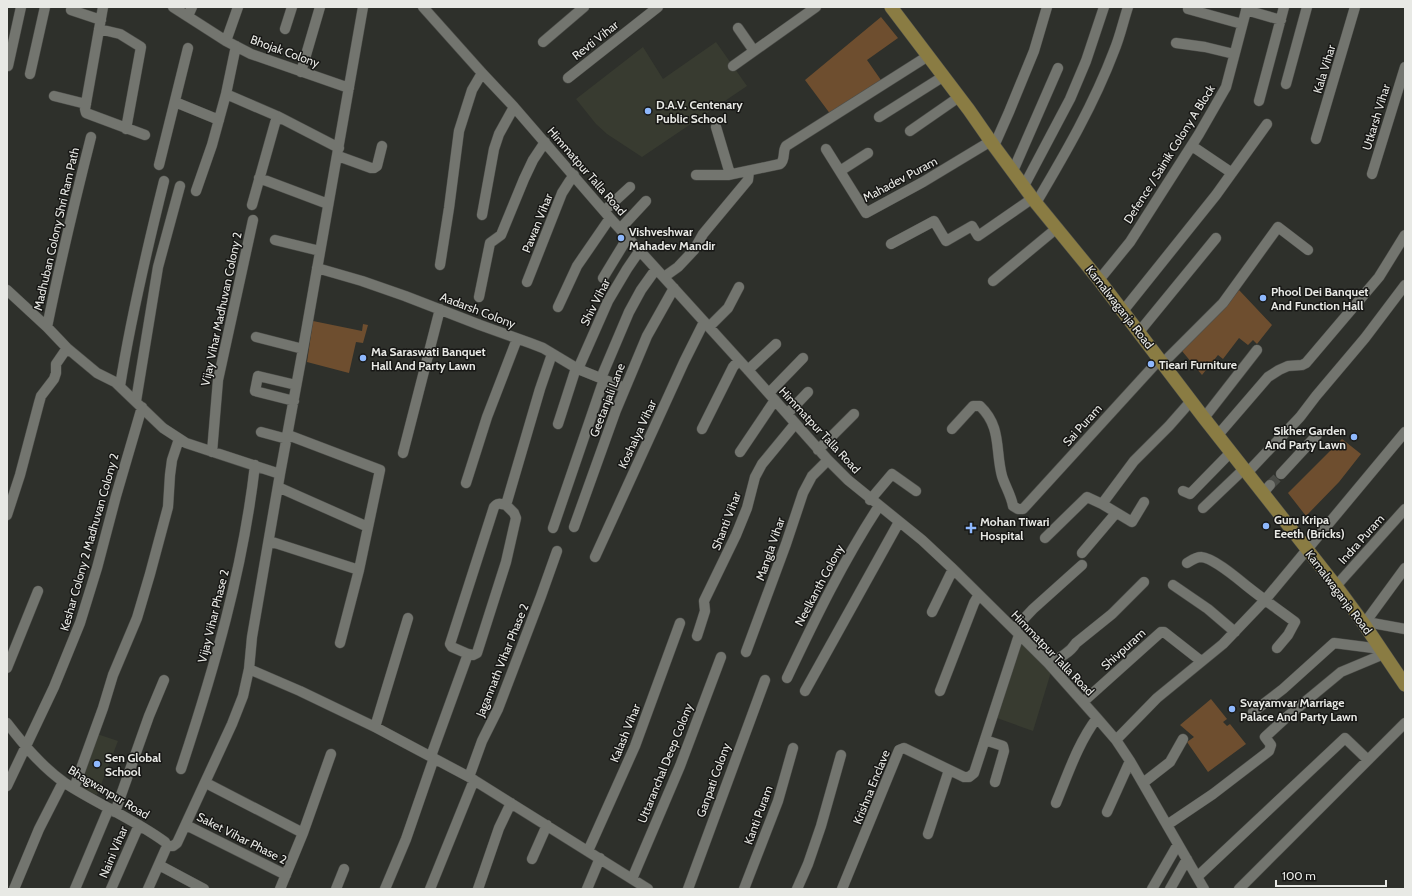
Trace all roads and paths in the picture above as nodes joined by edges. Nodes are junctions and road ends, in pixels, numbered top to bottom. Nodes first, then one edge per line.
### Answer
1 (21, 7) edge
2 (45, 7) edge
3 (103, 7) edge
4 (173, 7) edge
5 (238, 7) edge
6 (292, 7) edge
7 (320, 7) edge
8 (363, 7) edge
9 (423, 7) edge
10 (584, 7) edge
11 (658, 7) edge
12 (816, 7) edge
13 (891, 7) edge
14 (1047, 7) edge
15 (1104, 7) edge
16 (1128, 7) edge
17 (1284, 7) edge
18 (1307, 7) edge
19 (1356, 7) edge
20 (1188, 9) dead end
21 (1246, 9) edge
22 (71, 10) dead end
23 (190, 12) edge
24 (1281, 20) junction
25 (1242, 24) junction
26 (100, 25) junction
27 (738, 28) dead end
28 (285, 29) dead end
29 (226, 40) junction
30 (543, 42) dead end
31 (1176, 43) dead end
32 (236, 46) junction
33 (188, 48) dead end
34 (754, 52) junction
35 (1234, 54) junction
36 (928, 56) junction
37 (8, 66) edge
38 (733, 66) dead end
39 (1405, 67) edge
40 (1058, 68) dead end
41 (301, 72) junction
42 (482, 73) junction
43 (30, 74) dead end
44 (944, 76) junction
45 (568, 78) dead end
46 (1286, 84) dead end
47 (349, 88) junction
48 (226, 94) junction
49 (54, 96) dead end
50 (959, 97) junction
51 (1259, 101) dead end
52 (176, 102) junction
53 (86, 104) junction
54 (514, 106) junction
55 (277, 116) junction
56 (879, 117) dead end
57 (219, 120) junction
58 (1267, 124) dead end
59 (716, 127) dead end
60 (126, 129) junction
61 (910, 131) dead end
62 (145, 135) dead end
63 (91, 137) dead end
64 (1316, 139) dead end
65 (545, 142) junction
66 (992, 143) junction
67 (382, 146) dead end
68 (1192, 146) junction
69 (826, 149) dead end
70 (338, 152) junction
71 (868, 153) dead end
72 (159, 165) dead end
73 (840, 171) junction
74 (1013, 171) junction
75 (1232, 173) junction
76 (730, 174) junction
77 (1372, 174) dead end
78 (574, 175) junction
79 (696, 175) dead end
80 (749, 175) junction
81 (259, 178) junction
82 (164, 181) dead end
83 (180, 186) dead end
84 (1024, 186) junction
85 (630, 187) dead end
86 (196, 191) dead end
87 (1034, 200) junction
88 (646, 202) dead end
89 (328, 204) junction
90 (252, 205) dead end
91 (482, 215) dead end
92 (607, 215) junction
93 (253, 220) dead end
94 (1056, 228) junction
95 (620, 229) junction
96 (1405, 235) edge
97 (628, 237) junction
98 (1216, 238) dead end
99 (274, 240) dead end
100 (891, 244) dead end
101 (640, 250) junction
102 (1308, 250) dead end
103 (320, 251) junction
104 (440, 265) dead end
105 (317, 268) junction
106 (656, 269) junction
107 (603, 278) dead end
108 (664, 278) junction
109 (1100, 280) junction
110 (993, 281) dead end
111 (528, 282) dead end
112 (1405, 285) edge
113 (739, 287) dead end
114 (674, 288) junction
115 (7, 290) edge
116 (479, 297) dead end
117 (558, 307) dead end
118 (440, 309) junction
119 (1123, 312) junction
120 (707, 324) junction
121 (47, 327) junction
122 (1138, 332) junction
123 (256, 337) dead end
124 (517, 339) junction
125 (776, 344) dead end
126 (67, 348) junction
127 (303, 349) junction
128 (1257, 350) dead end
129 (552, 354) junction
130 (803, 358) dead end
131 (739, 360) junction
132 (1161, 361) junction
133 (577, 368) junction
134 (748, 370) junction
135 (603, 378) junction
136 (296, 385) junction
137 (120, 386) junction
138 (625, 388) junction
139 (808, 392) dead end
140 (772, 397) junction
141 (294, 401) junction
142 (1192, 401) junction
143 (139, 404) junction
144 (787, 414) junction
145 (854, 414) dead end
146 (1204, 418) junction
147 (558, 424) dead end
148 (795, 424) junction
149 (702, 429) dead end
150 (952, 429) dead end
151 (261, 432) dead end
152 (1405, 432) edge
153 (1218, 435) junction
154 (1317, 435) dead end
155 (287, 437) junction
156 (179, 439) junction
157 (818, 450) junction
158 (212, 452) junction
159 (740, 452) dead end
160 (1231, 452) junction
161 (403, 453) dead end
162 (828, 460) junction
163 (255, 465) junction
164 (1246, 471) junction
165 (280, 474) junction
166 (1281, 474) tunnel mouth
167 (466, 483) dead end
168 (278, 487) junction
169 (1183, 490) dead end
170 (916, 491) dead end
171 (870, 500) junction
172 (1144, 502) dead end
173 (1102, 504) junction
174 (506, 505) junction
175 (879, 506) junction
176 (1203, 508) dead end
177 (1405, 509) edge
178 (1116, 513) junction
179 (7, 515) edge
180 (899, 522) junction
181 (574, 526) dead end
182 (368, 528) junction
183 (553, 528) dead end
184 (1045, 538) dead end
185 (269, 541) junction
186 (1307, 549) junction
187 (557, 551) dead end
188 (1082, 553) dead end
189 (595, 557) dead end
190 (1187, 563) dead end
191 (1082, 565) dead end
192 (1405, 568) edge
193 (953, 569) junction
194 (358, 570) junction
195 (1144, 582) dead end
196 (1174, 585) dead end
197 (1336, 586) junction
198 (38, 591) dead end
199 (978, 596) junction
200 (1265, 600) junction
201 (932, 612) dead end
202 (408, 618) dead end
203 (680, 623) dead end
204 (1364, 624) junction
205 (1405, 630) edge
206 (1016, 632) junction
207 (1236, 632) junction
208 (697, 636) dead end
209 (340, 643) dead end
210 (1276, 648) dead end
211 (1383, 651) junction
212 (746, 652) dead end
213 (468, 654) junction
214 (721, 657) dead end
215 (1201, 661) junction
216 (1048, 663) junction
217 (7, 668) edge
218 (249, 669) junction
219 (787, 678) dead end
220 (164, 680) dead end
221 (765, 680) dead end
222 (1405, 685) edge
223 (805, 691) dead end
224 (940, 691) dead end
225 (1083, 702) junction
226 (1253, 712) dead end
227 (1097, 718) junction
228 (7, 723) edge
229 (1405, 723) edge
230 (375, 727) junction
231 (1183, 739) dead end
232 (985, 740) junction
233 (1116, 740) junction
234 (25, 747) junction
235 (793, 748) dead end
236 (331, 754) dead end
237 (841, 755) dead end
238 (433, 757) junction
239 (1368, 760) junction
240 (1130, 762) junction
241 (181, 769) dead end
242 (949, 770) junction
243 (472, 778) junction
244 (63, 782) junction
245 (995, 782) dead end
246 (206, 783) junction
247 (1143, 783) junction
248 (7, 786) edge
249 (74, 788) junction
250 (511, 803) junction
251 (1056, 804) dead end
252 (112, 810) junction
253 (1107, 812) dead end
254 (139, 825) junction
255 (186, 825) junction
256 (547, 825) junction
257 (1166, 825) junction
258 (303, 833) junction
259 (928, 834) dead end
260 (1178, 844) junction
261 (167, 846) junction
262 (588, 851) junction
263 (600, 858) junction
264 (1186, 859) junction
265 (532, 860) dead end
266 (158, 865) junction
267 (344, 869) dead end
268 (286, 875) junction
269 (1197, 877) junction
270 (634, 883) edge
271 (14, 889) edge
272 (75, 889) edge
273 (111, 889) edge
274 (148, 889) edge
275 (204, 889) edge
276 (280, 889) edge
277 (336, 889) edge
278 (384, 889) edge
279 (430, 889) edge
280 (478, 889) edge
281 (587, 889) edge
282 (648, 889) edge
283 (688, 889) edge
284 (744, 889) edge
285 (797, 889) edge
286 (842, 889) edge
287 (1152, 889) edge
288 (1170, 889) edge
289 (1204, 889) edge
290 (1239, 889) edge

1 - 37 street
2 - 43 street
3 - 26 street
4 - 23 street, Bhojak Colony
5 - 29 street
6 - 28 street
7 - 41 street
8 - 47 street
9 - 42 street, Himmatpur Talla Road
10 - 30 street
11 - 45 street, Revti Vihar
12 - 34 street
13 - 36 main road, Kamalwaganja Road
14 - 66 street
15 - 84 street
16 - 87 street
17 - 24 street
18 - 46 street
19 - 64 street, Kala Vihar
20 - 25 street
21 - 24 street
21 - 25 street, Defence / Sainik Colony A Block
22 - 26 street
23 - 29 street, Bhojak Colony
24 - 51 street
25 - 35 street, Defence / Sainik Colony A Block
26 - 53 street
26 - 60 street
27 - 34 street
29 - 32 street, Bhojak Colony
31 - 35 street
32 - 41 street, Bhojak Colony
32 - 48 street
33 - 52 street
34 - 38 street
35 - 68 street, Defence / Sainik Colony A Block
36 - 44 main road, Kamalwaganja Road
36 - 80 street
39 - 77 street, Utkarsh Vihar
40 - 74 street
41 - 47 street, Bhojak Colony
42 - 54 street, Himmatpur Talla Road
42 - 104 street
44 - 50 main road, Kamalwaganja Road
44 - 56 street
47 - 70 street
48 - 55 street
48 - 57 street
49 - 53 street
50 - 61 street
50 - 66 main road, Kamalwaganja Road
52 - 57 street
52 - 72 street
53 - 60 street
54 - 65 street, Himmatpur Talla Road
54 - 91 street
55 - 70 street
55 - 81 street
57 - 86 street
58 - 75 street
59 - 76 street
60 - 62 street
63 - 121 street, Madhuban Colony Shri Ram Path
65 - 78 street, Himmatpur Talla Road
65 - 116 street
66 - 73 street, Mahadev Puram
66 - 74 main road, Kamalwaganja Road
67 - 70 street
68 - 75 street
68 - 109 street, Defence / Sainik Colony A Block
69 - 73 street, Mahadev Puram
70 - 89 street
71 - 73 street
74 - 84 main road, Kamalwaganja Road
75 - 119 street
76 - 79 street
76 - 80 street
78 - 92 street, Himmatpur Talla Road
78 - 111 street, Pawan Vihar
80 - 108 street
81 - 89 street
81 - 90 street
82 - 137 street
83 - 143 street, Keshar Colony 2 Madhuvan Colony 2
84 - 87 main road, Kamalwaganja Road
85 - 92 street
87 - 94 main road, Kamalwaganja Road
87 - 100 street
88 - 95 street
89 - 103 street
92 - 95 street, Himmatpur Talla Road
92 - 117 street
93 - 158 street, Vijay Vihar Madhuvan Colony 2
94 - 109 main road, Kamalwaganja Road
94 - 110 street
95 - 97 street, Himmatpur Talla Road
96 - 153 street
97 - 101 street, Himmatpur Talla Road
97 - 107 street
98 - 122 street
99 - 103 street
101 - 106 street, Himmatpur Talla Road
101 - 133 street, Shiv Vihar
102 - 132 street, Sai Puram
103 - 105 street
105 - 118 street, Aadarsh Colony
105 - 127 street
106 - 108 street, Himmatpur Talla Road
106 - 135 street
108 - 114 street, Himmatpur Talla Road
109 - 119 main road, Kamalwaganja Road
112 - 164 street
113 - 120 street, Koshalya Vihar
114 - 120 street, Himmatpur Talla Road
114 - 138 street, Geetanjali Lane
115 - 121 street
118 - 124 street, Aadarsh Colony
118 - 161 street
119 - 122 main road, Kamalwaganja Road
120 - 131 street, Himmatpur Talla Road
120 - 189 street, Koshalya Vihar
121 - 126 street
122 - 132 main road, Kamalwaganja Road
123 - 127 street
124 - 129 street, Aadarsh Colony
124 - 167 street
125 - 134 street
126 - 137 street
126 - 179 street
127 - 136 street
128 - 146 street
129 - 133 street, Aadarsh Colony
129 - 174 street
130 - 140 street
131 - 134 street, Himmatpur Talla Road
131 - 149 street
132 - 142 main road, Kamalwaganja Road
132 - 150 street, Sai Puram
133 - 135 street, Aadarsh Colony
133 - 147 street, Shiv Vihar
134 - 140 street, Himmatpur Talla Road
135 - 138 street, Aadarsh Colony
135 - 183 street
136 - 141 street
136 - 141 street
137 - 143 street
138 - 181 street, Geetanjali Lane
139 - 144 street
140 - 144 street, Himmatpur Talla Road
140 - 159 street
141 - 155 street
142 - 146 main road, Kamalwaganja Road
142 - 173 street
143 - 156 street
143 - 234 street, Keshar Colony 2 Madhuvan Colony 2
144 - 148 street, Himmatpur Talla Road
145 - 157 street
146 - 153 main road, Kamalwaganja Road
148 - 157 street, Himmatpur Talla Road
148 - 208 street, Shanti Vihar
151 - 155 street
152 - 186 street
153 - 160 main road, Kamalwaganja Road
154 - 166 street
155 - 165 street
155 - 182 street
156 - 158 street
156 - 249 street
157 - 162 street, Himmatpur Talla Road
158 - 163 street
160 - 164 main road, Kamalwaganja Road
160 - 169 street
162 - 171 street, Himmatpur Talla Road
162 - 212 street, Mangla Vihar
163 - 165 street
163 - 241 street, Vijay Vihar Phase 2
164 - 176 street
164 - 186 main road, Kamalwaganja Road
165 - 168 street
168 - 182 street
168 - 185 street
170 - 171 street
171 - 175 street, Himmatpur Talla Road
172 - 178 street
173 - 178 street
173 - 184 street
174 - 213 street
174 - 213 street
175 - 180 street, Himmatpur Talla Road
175 - 219 street, Neelkanth Colony
177 - 197 street, Indra Puram
178 - 188 street
180 - 193 street, Himmatpur Talla Road
180 - 223 street
182 - 194 street
185 - 194 street
185 - 218 street
186 - 197 main road, Kamalwaganja Road
186 - 200 street
187 - 243 street, Jagannath Vihar Phase 2
190 - 200 street
191 - 206 street
192 - 204 street
193 - 199 street, Himmatpur Talla Road
193 - 201 street
194 - 209 street
195 - 216 street
196 - 207 street
197 - 204 main road, Kamalwaganja Road
198 - 217 street
199 - 206 street, Himmatpur Talla Road
199 - 224 street
200 - 207 street
200 - 210 street
202 - 230 street
203 - 262 street, Kalash Vihar
204 - 205 street
204 - 211 main road, Kamalwaganja Road
206 - 216 street, Himmatpur Talla Road
206 - 232 street, Krishna Enclave
207 - 215 street
211 - 222 main road, Kamalwaganja Road
211 - 226 street
211 - 257 street
213 - 238 street
214 - 270 street, Uttaranchal Deep Colony
215 - 225 street, Shivpuram
215 - 233 street
216 - 225 street, Himmatpur Talla Road
218 - 230 street
218 - 246 street
220 - 252 street
221 - 283 street, Ganpati Colony
225 - 227 street, Himmatpur Talla Road
227 - 233 street, Himmatpur Talla Road
227 - 251 street
228 - 234 street, Bhagwanpur Road
229 - 239 street
230 - 238 street
231 - 247 street
232 - 242 street, Krishna Enclave
232 - 245 street
233 - 240 street, Himmatpur Talla Road
234 - 244 street, Bhagwanpur Road
234 - 248 street, Keshar Colony 2 Madhuvan Colony 2
235 - 284 street, Kanti Puram
236 - 258 street
237 - 285 street
238 - 243 street
238 - 278 street
239 - 269 street
239 - 290 street
240 - 247 street, Himmatpur Talla Road
240 - 253 street
242 - 259 street
242 - 286 street, Krishna Enclave
243 - 250 street
243 - 279 street, Jagannath Vihar Phase 2
244 - 249 street, Bhagwanpur Road
244 - 271 street
246 - 255 street
246 - 258 street
247 - 257 street, Himmatpur Talla Road
249 - 252 street, Bhagwanpur Road
250 - 256 street
250 - 280 street
252 - 254 street, Bhagwanpur Road
252 - 272 street
254 - 261 street, Bhagwanpur Road
254 - 273 street, Naini Vihar
255 - 261 street
255 - 268 street, Saket Vihar Phase 2
256 - 262 street
256 - 265 street
257 - 260 street, Himmatpur Talla Road
258 - 268 street
260 - 264 street, Himmatpur Talla Road
260 - 287 street
261 - 266 street
262 - 263 street
263 - 270 street
263 - 281 street
264 - 269 street, Himmatpur Talla Road
264 - 288 street
266 - 274 street
266 - 275 street
267 - 277 street
268 - 276 street
269 - 289 street, Himmatpur Talla Road
270 - 282 street

